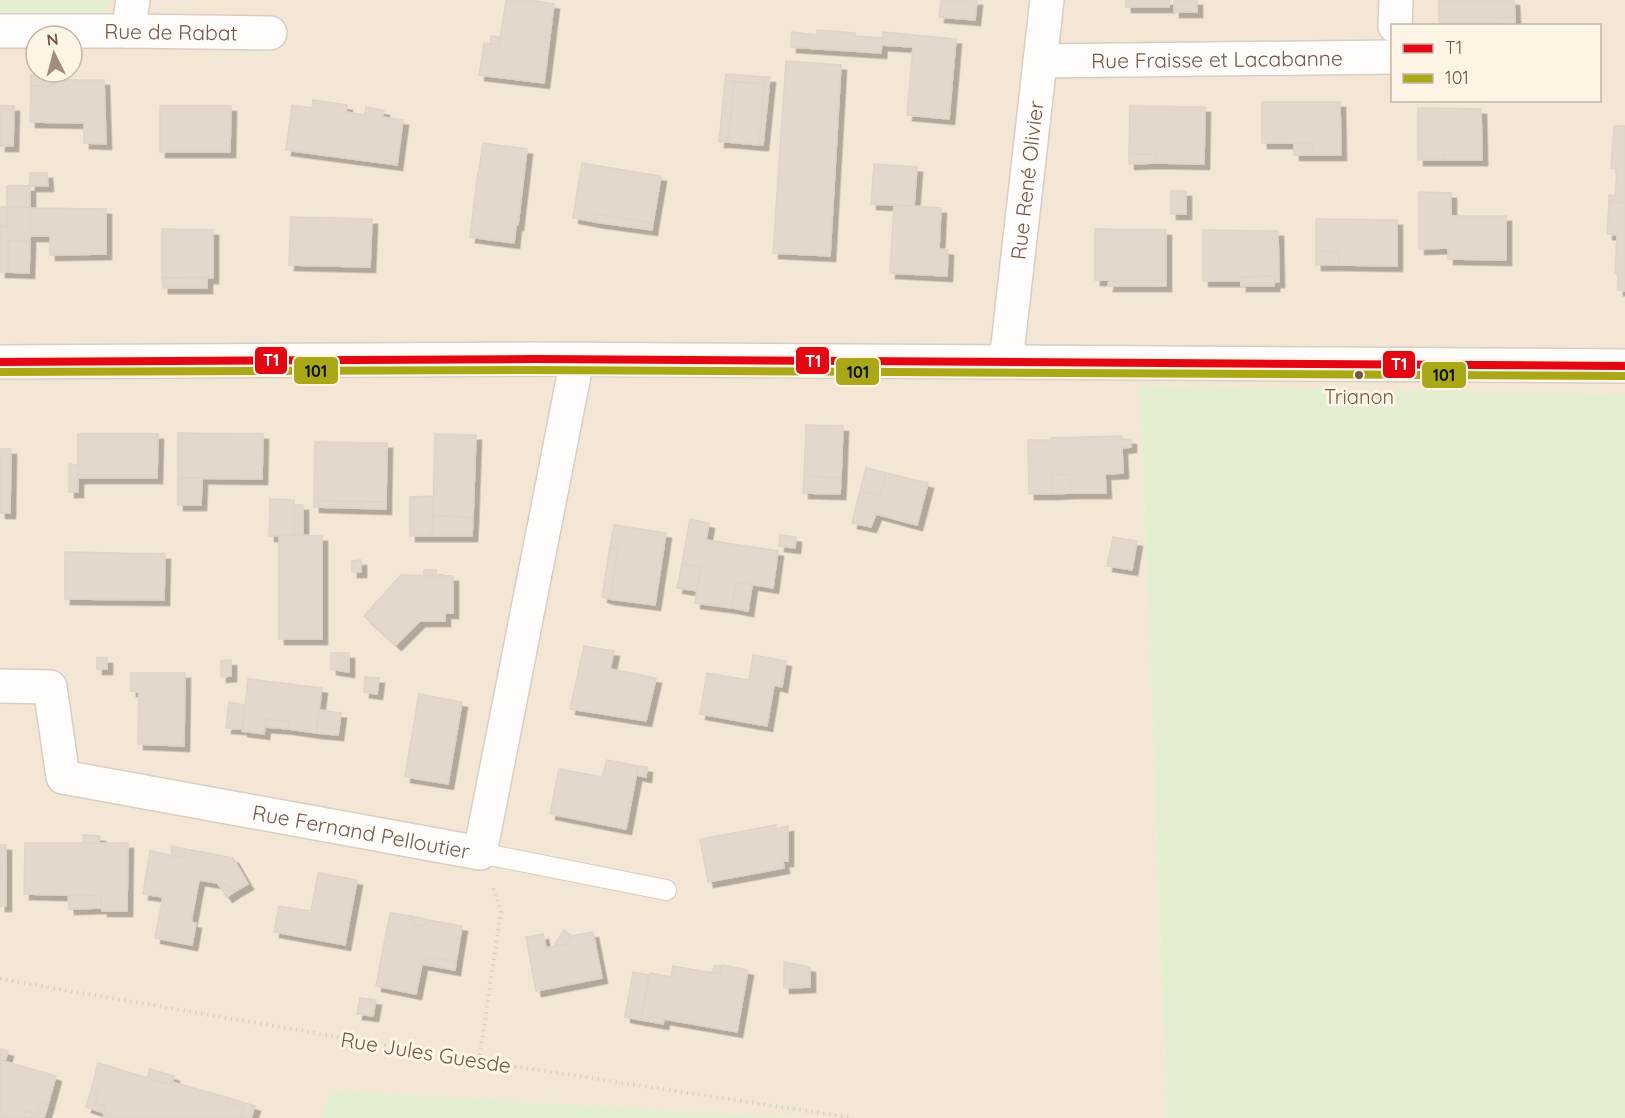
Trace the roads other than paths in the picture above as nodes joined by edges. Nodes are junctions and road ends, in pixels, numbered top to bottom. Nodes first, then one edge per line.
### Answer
1 (1047, 0) edge
2 (1396, 0) edge
3 (130, 15) edge
4 (1395, 24) edge
5 (0, 31) edge
6 (270, 33) dead end
7 (1391, 57) edge
8 (1040, 61) junction
9 (577, 360) junction
10 (0, 362) edge
11 (1006, 362) junction
12 (1625, 366) edge
13 (0, 686) edge
14 (480, 854) junction
15 (666, 890) dead end

1 - 8 street, Rue René Olivier
2 - 4 street
3 - 5 street, Rue de Rabat
3 - 6 street, Rue de Rabat
7 - 8 street, Rue Fraisse et Lacabanne
8 - 11 street, Rue René Olivier
9 - 10 street
9 - 11 street
9 - 14 street, Rue Fernand Pelloutier
11 - 12 street
13 - 14 street, Rue Fernand Pelloutier
14 - 15 lane

